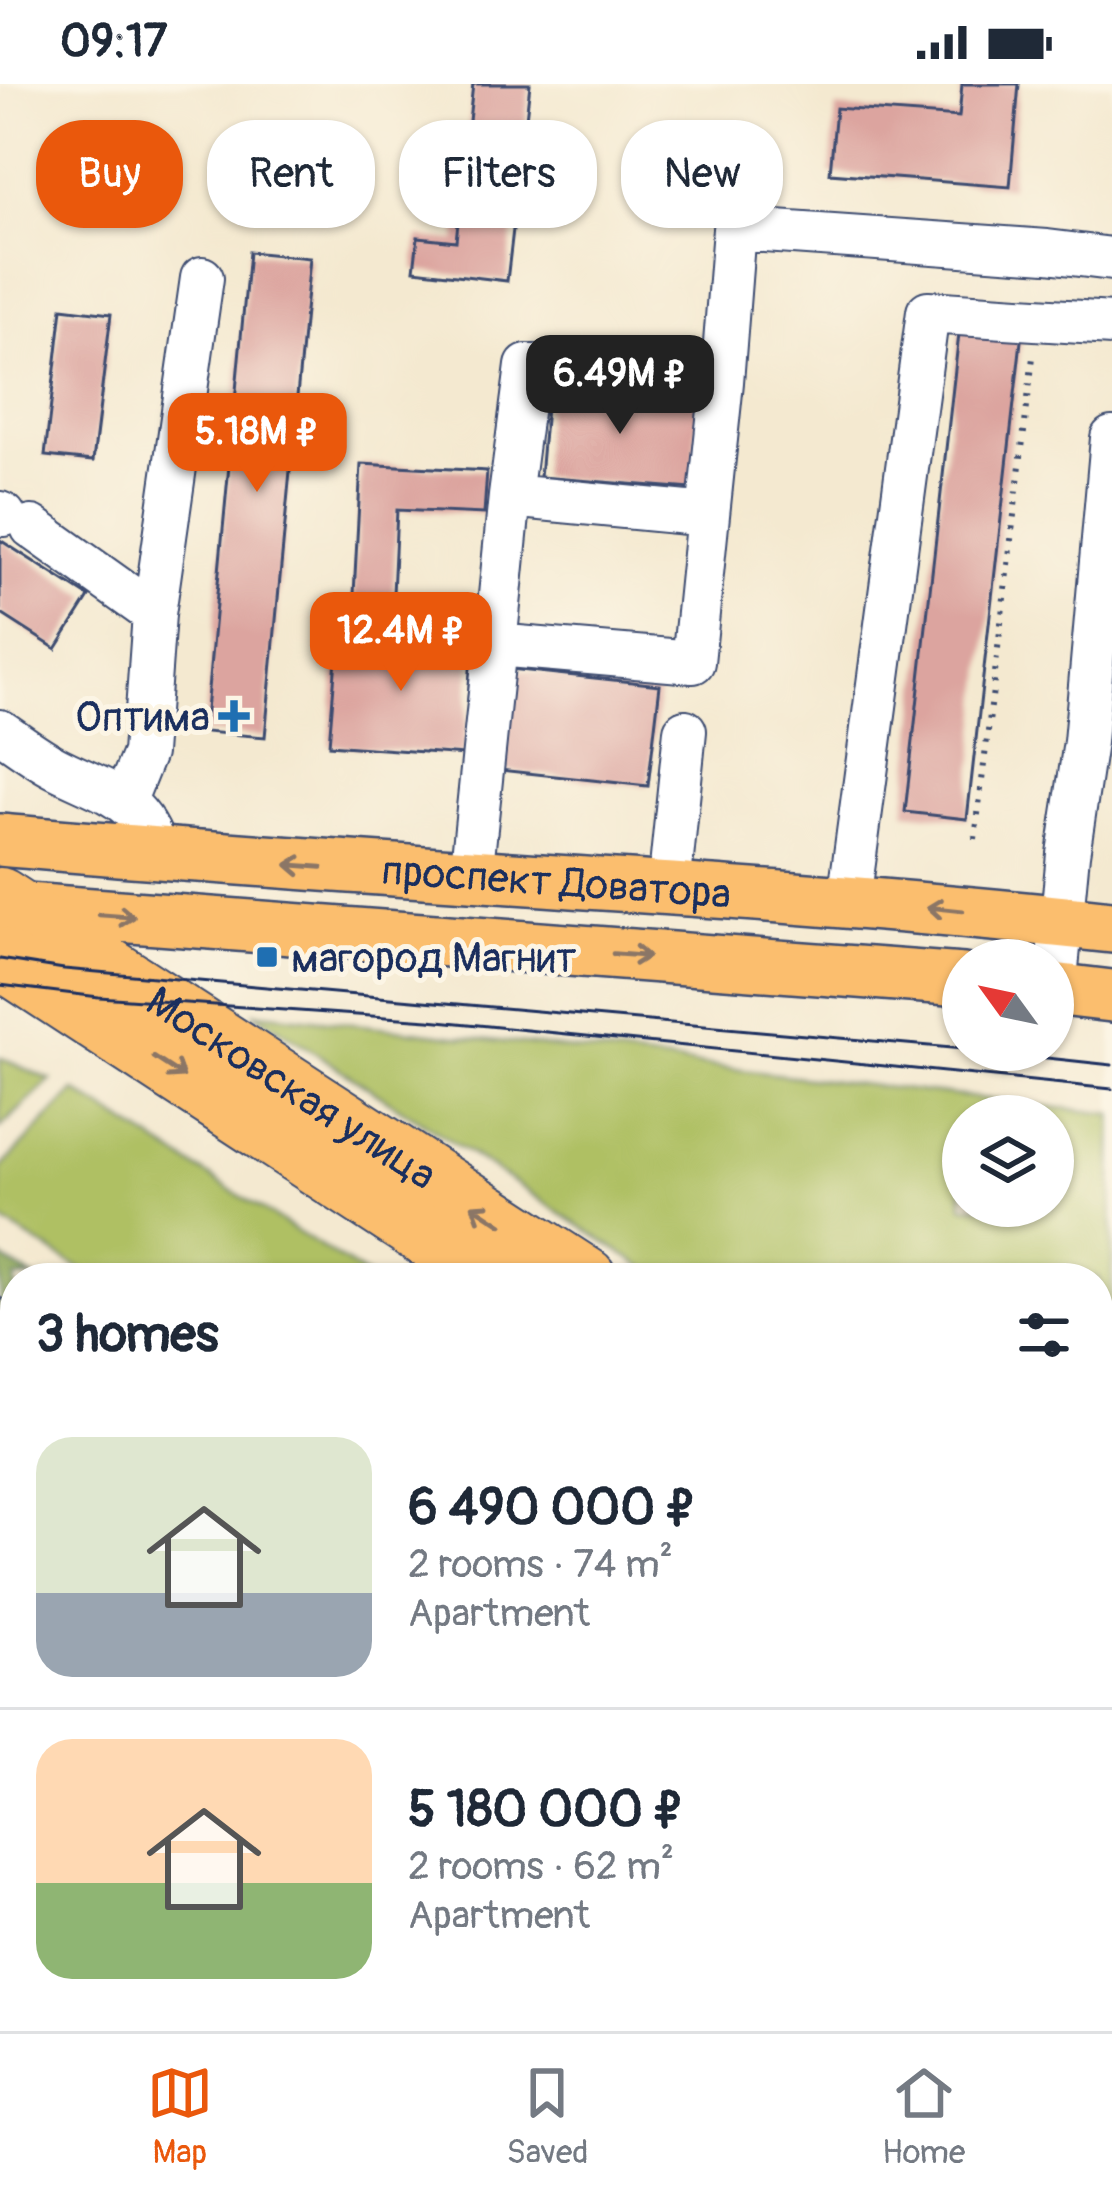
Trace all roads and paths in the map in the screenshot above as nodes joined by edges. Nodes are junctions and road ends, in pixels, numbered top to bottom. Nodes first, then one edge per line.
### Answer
1 (1112, 259) edge
2 (202, 278) dead end
3 (1036, 319) junction
4 (1112, 323) edge
5 (722, 382) junction
6 (1112, 438) edge
7 (510, 496) junction
8 (708, 515) junction
9 (12, 518) edge
10 (154, 614) junction
11 (495, 645) junction
12 (0, 731) edge
13 (685, 731) dead end
14 (1098, 743) edge
15 (125, 800) junction
16 (975, 839) dead end
17 (0, 840) edge
18 (157, 854) junction
19 (471, 876) junction
20 (669, 889) junction
21 (849, 900) junction
22 (4, 918) edge
23 (1061, 921) junction
24 (1112, 927) edge
25 (1059, 939) edge
26 (942, 979) edge
27 (1074, 991) edge
28 (1112, 996) edge
29 (470, 1263) edge
30 (562, 1263) edge

1 - 5 street
2 - 10 street
3 - 4 street
3 - 16 path
3 - 21 street
5 - 7 street
5 - 8 street
6 - 14 street
7 - 8 street
7 - 11 street
8 - 11 street
9 - 10 street
10 - 15 street
11 - 19 street
12 - 15 street
13 - 20 street
14 - 23 street
15 - 18 street
17 - 18 main road, проспект Доватора
19 -> 18 main road, проспект Доватора
19 - 20 main road, проспект Доватора
20 - 21 main road, проспект Доватора
23 -> 21 main road, проспект Доватора
22 -> 26 main road, проспект Доватора
22 -> 29 highway, Московская улица
30 -> 22 highway, Московская улица
23 - 24 main road, проспект Доватора
23 - 25 street
27 - 28 main road

